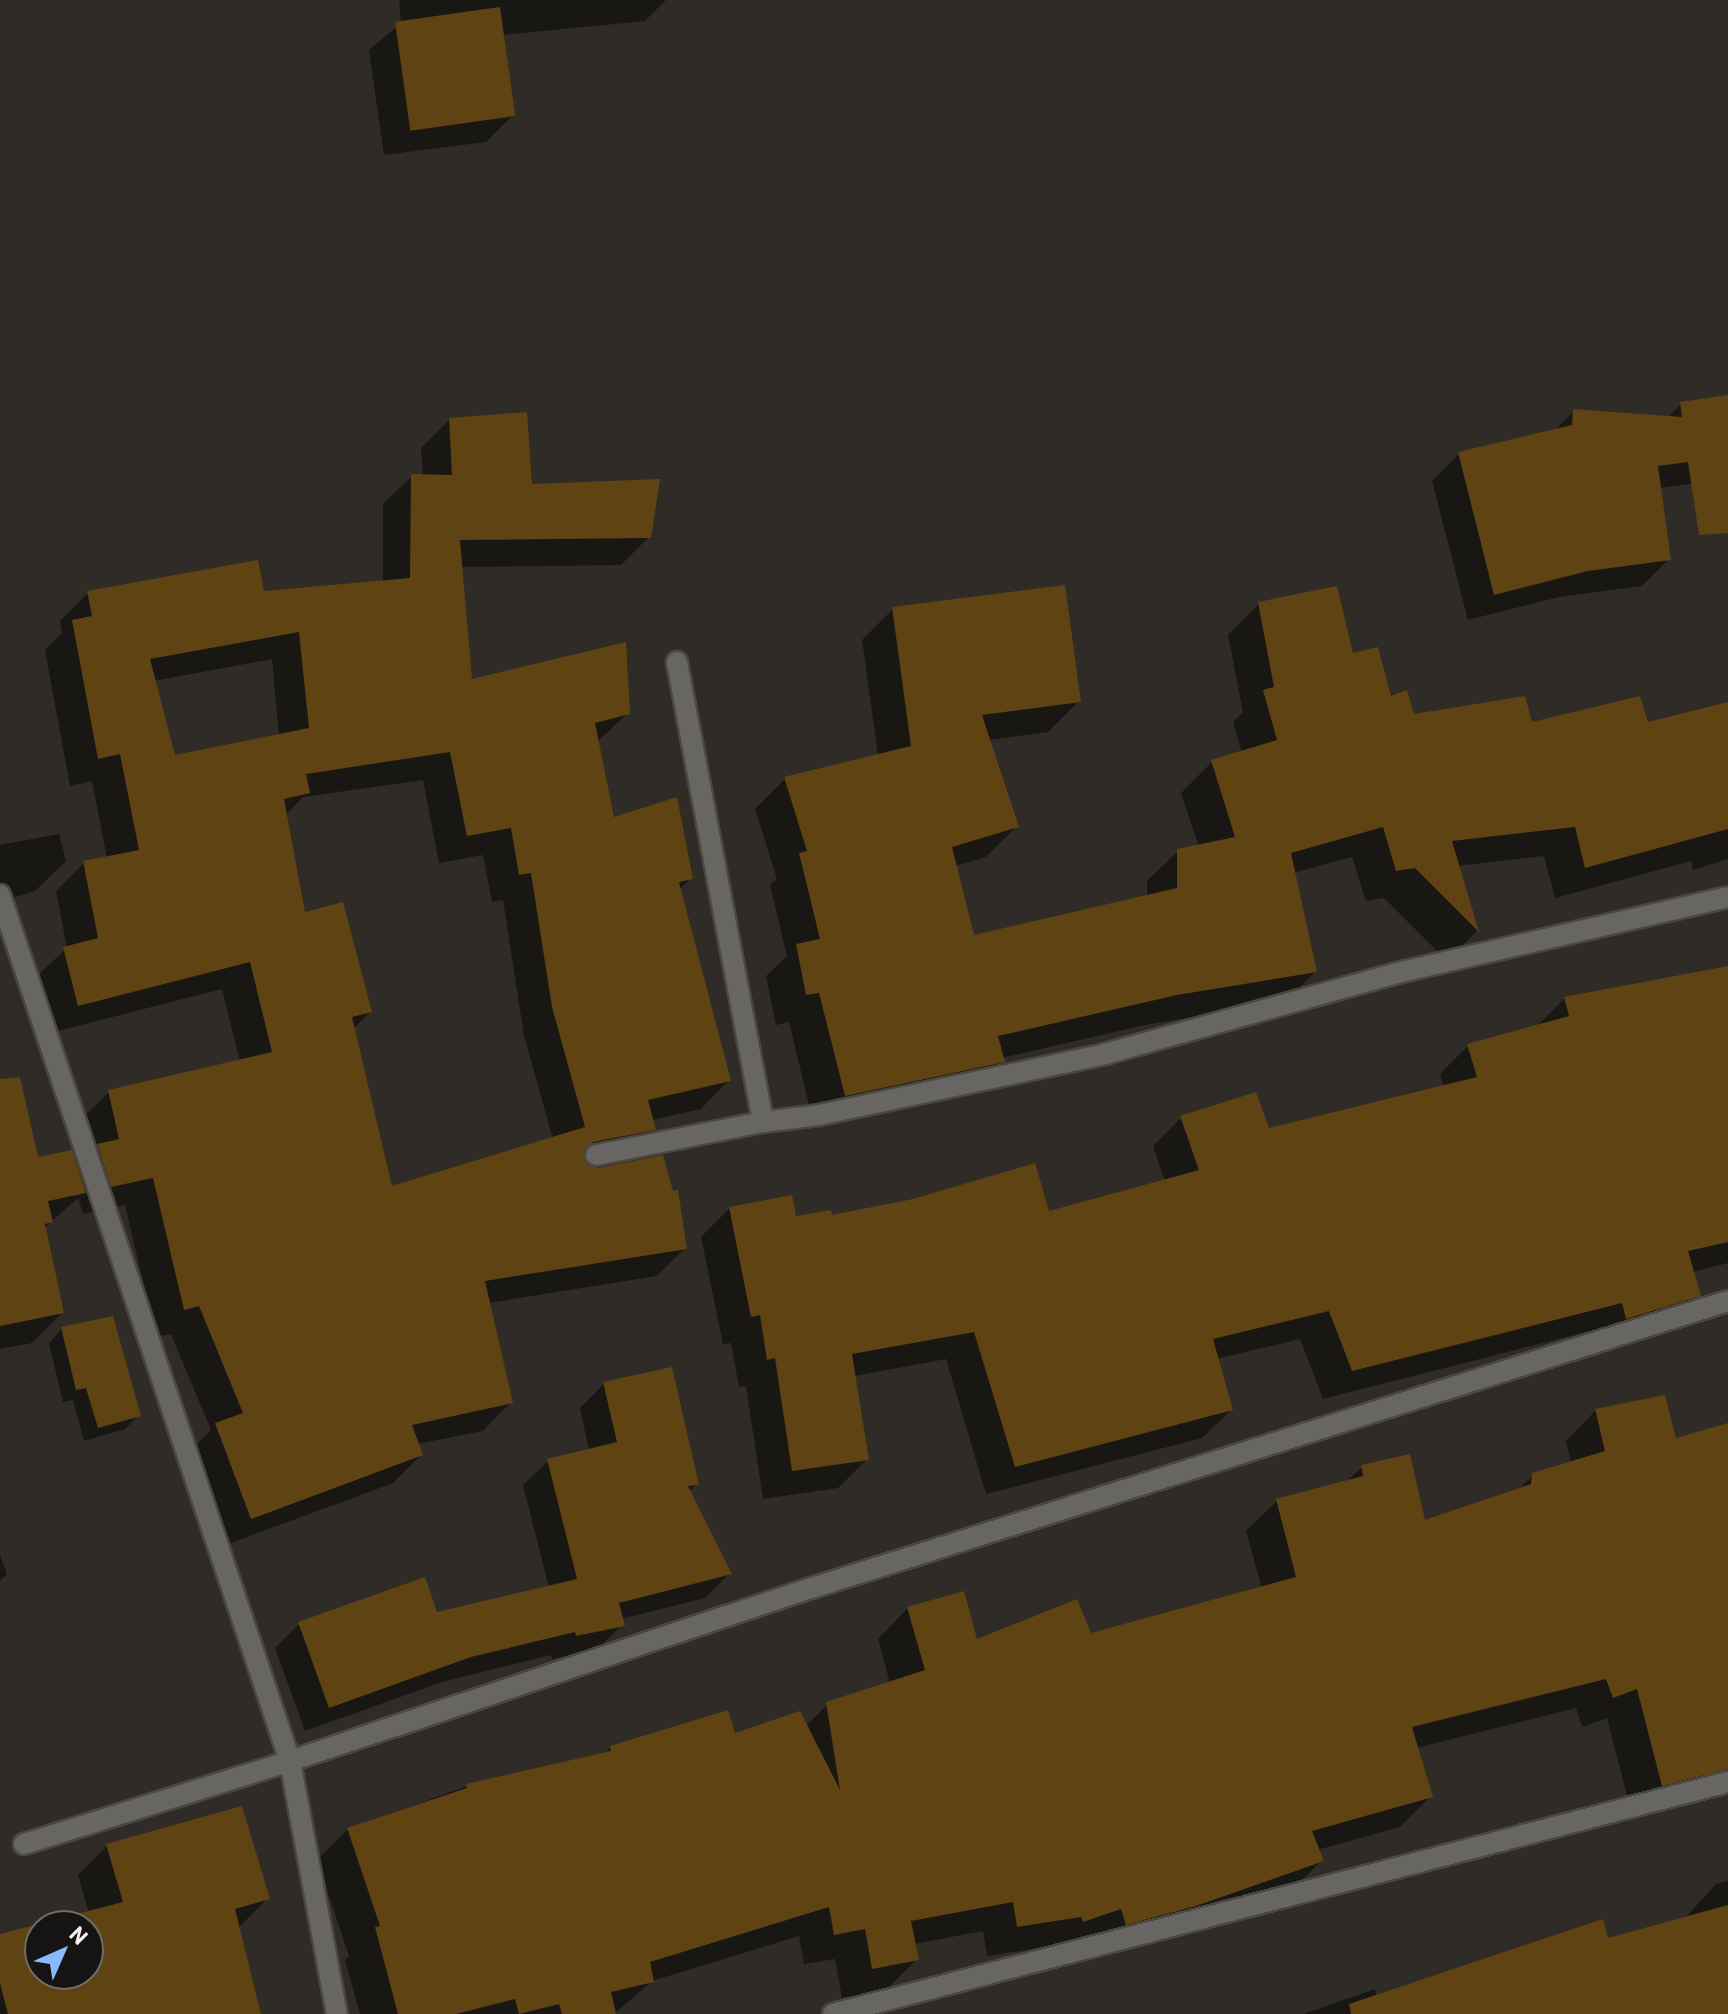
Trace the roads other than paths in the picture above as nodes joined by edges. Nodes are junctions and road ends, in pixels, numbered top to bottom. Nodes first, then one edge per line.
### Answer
1 (677, 662) dead end
2 (0, 895) edge
3 (1728, 897) edge
4 (763, 1122) junction
5 (596, 1155) dead end
6 (1728, 1301) edge
7 (290, 1761) junction
8 (1728, 1782) edge
9 (24, 1844) dead end
10 (337, 2014) edge
11 (833, 2014) edge

1 - 4 street
2 - 7 street
3 - 4 street
4 - 5 street
6 - 7 street
7 - 9 street
7 - 10 street
8 - 11 street

